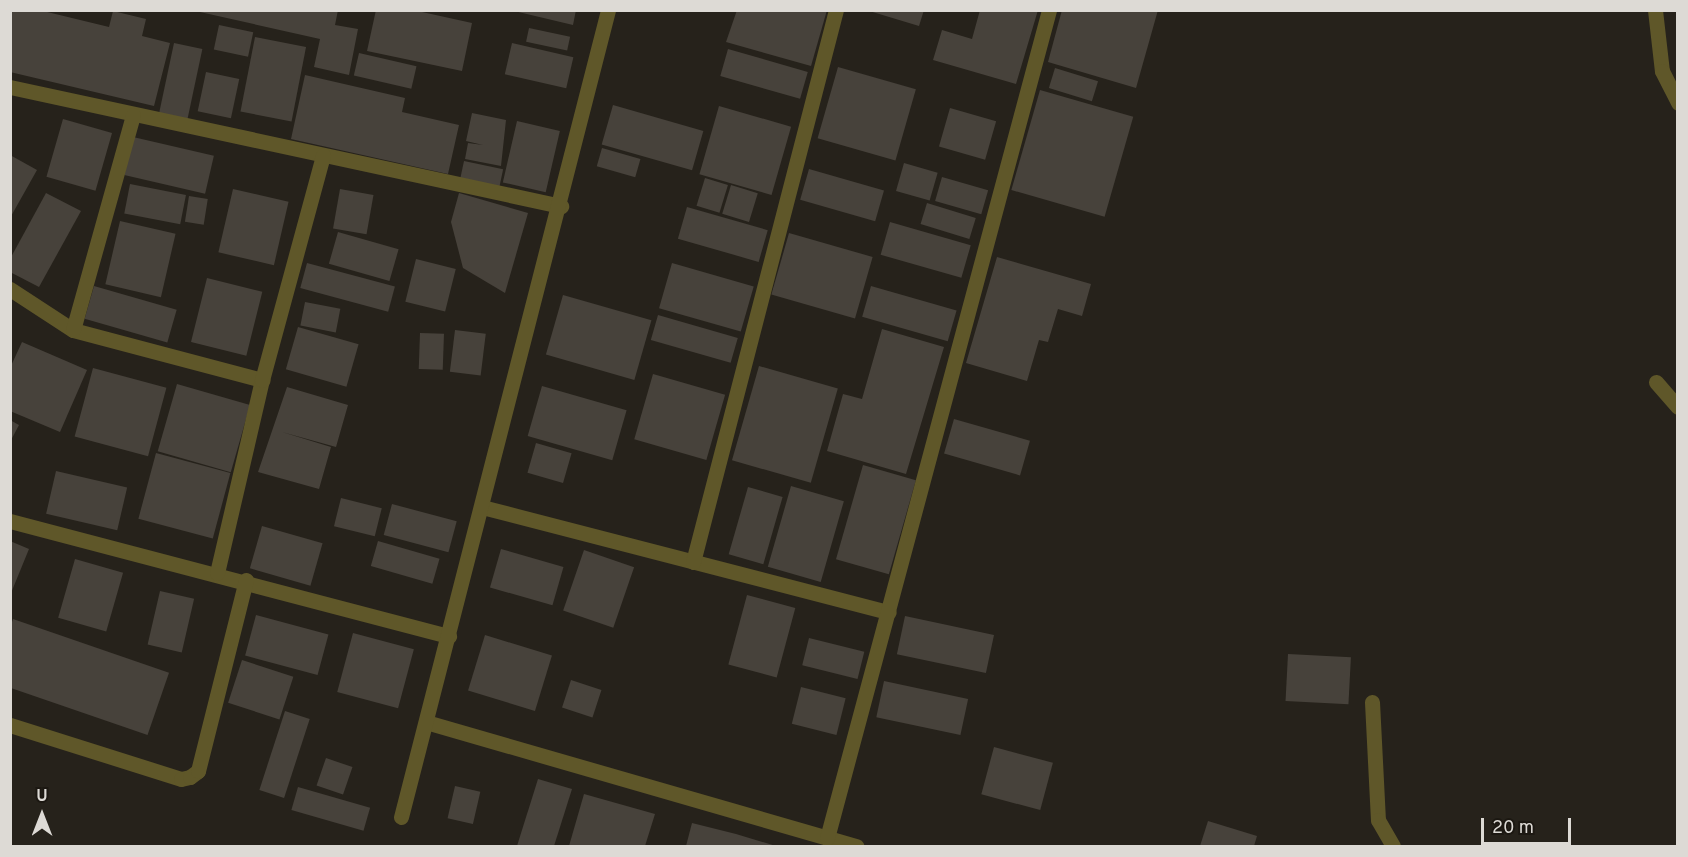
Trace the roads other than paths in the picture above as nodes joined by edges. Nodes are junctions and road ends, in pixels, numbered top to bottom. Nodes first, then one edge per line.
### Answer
1 (608, 10) edge
2 (836, 10) edge
3 (1049, 10) edge
4 (1655, 10) edge
5 (10, 87) edge
6 (1677, 103) edge
7 (133, 115) junction
8 (323, 155) junction
9 (561, 206) junction
10 (10, 289) edge
11 (73, 330) junction
12 (262, 380) junction
13 (1656, 382) dead end
14 (1677, 407) edge
15 (482, 507) junction
16 (10, 521) edge
17 (693, 562) junction
18 (217, 573) junction
19 (246, 580) junction
20 (889, 612) junction
21 (449, 636) junction
22 (1372, 702) dead end
23 (426, 722) junction
24 (10, 725) edge
25 (401, 817) dead end
26 (827, 838) junction
27 (856, 846) edge
28 (1393, 846) edge

1 - 9 street
2 - 17 street
3 - 20 street
4 - 6 street
5 - 7 street
7 - 8 street
7 - 11 street
8 - 9 street
8 - 12 street
9 - 15 street
10 - 11 street
11 - 12 street
12 - 18 street
13 - 14 street
15 - 17 street
15 - 21 street
16 - 18 street
17 - 20 street
18 - 19 street
19 - 21 street
19 - 24 street
20 - 26 street
21 - 23 street
22 - 28 street
23 - 25 street
23 - 26 street
26 - 27 street

